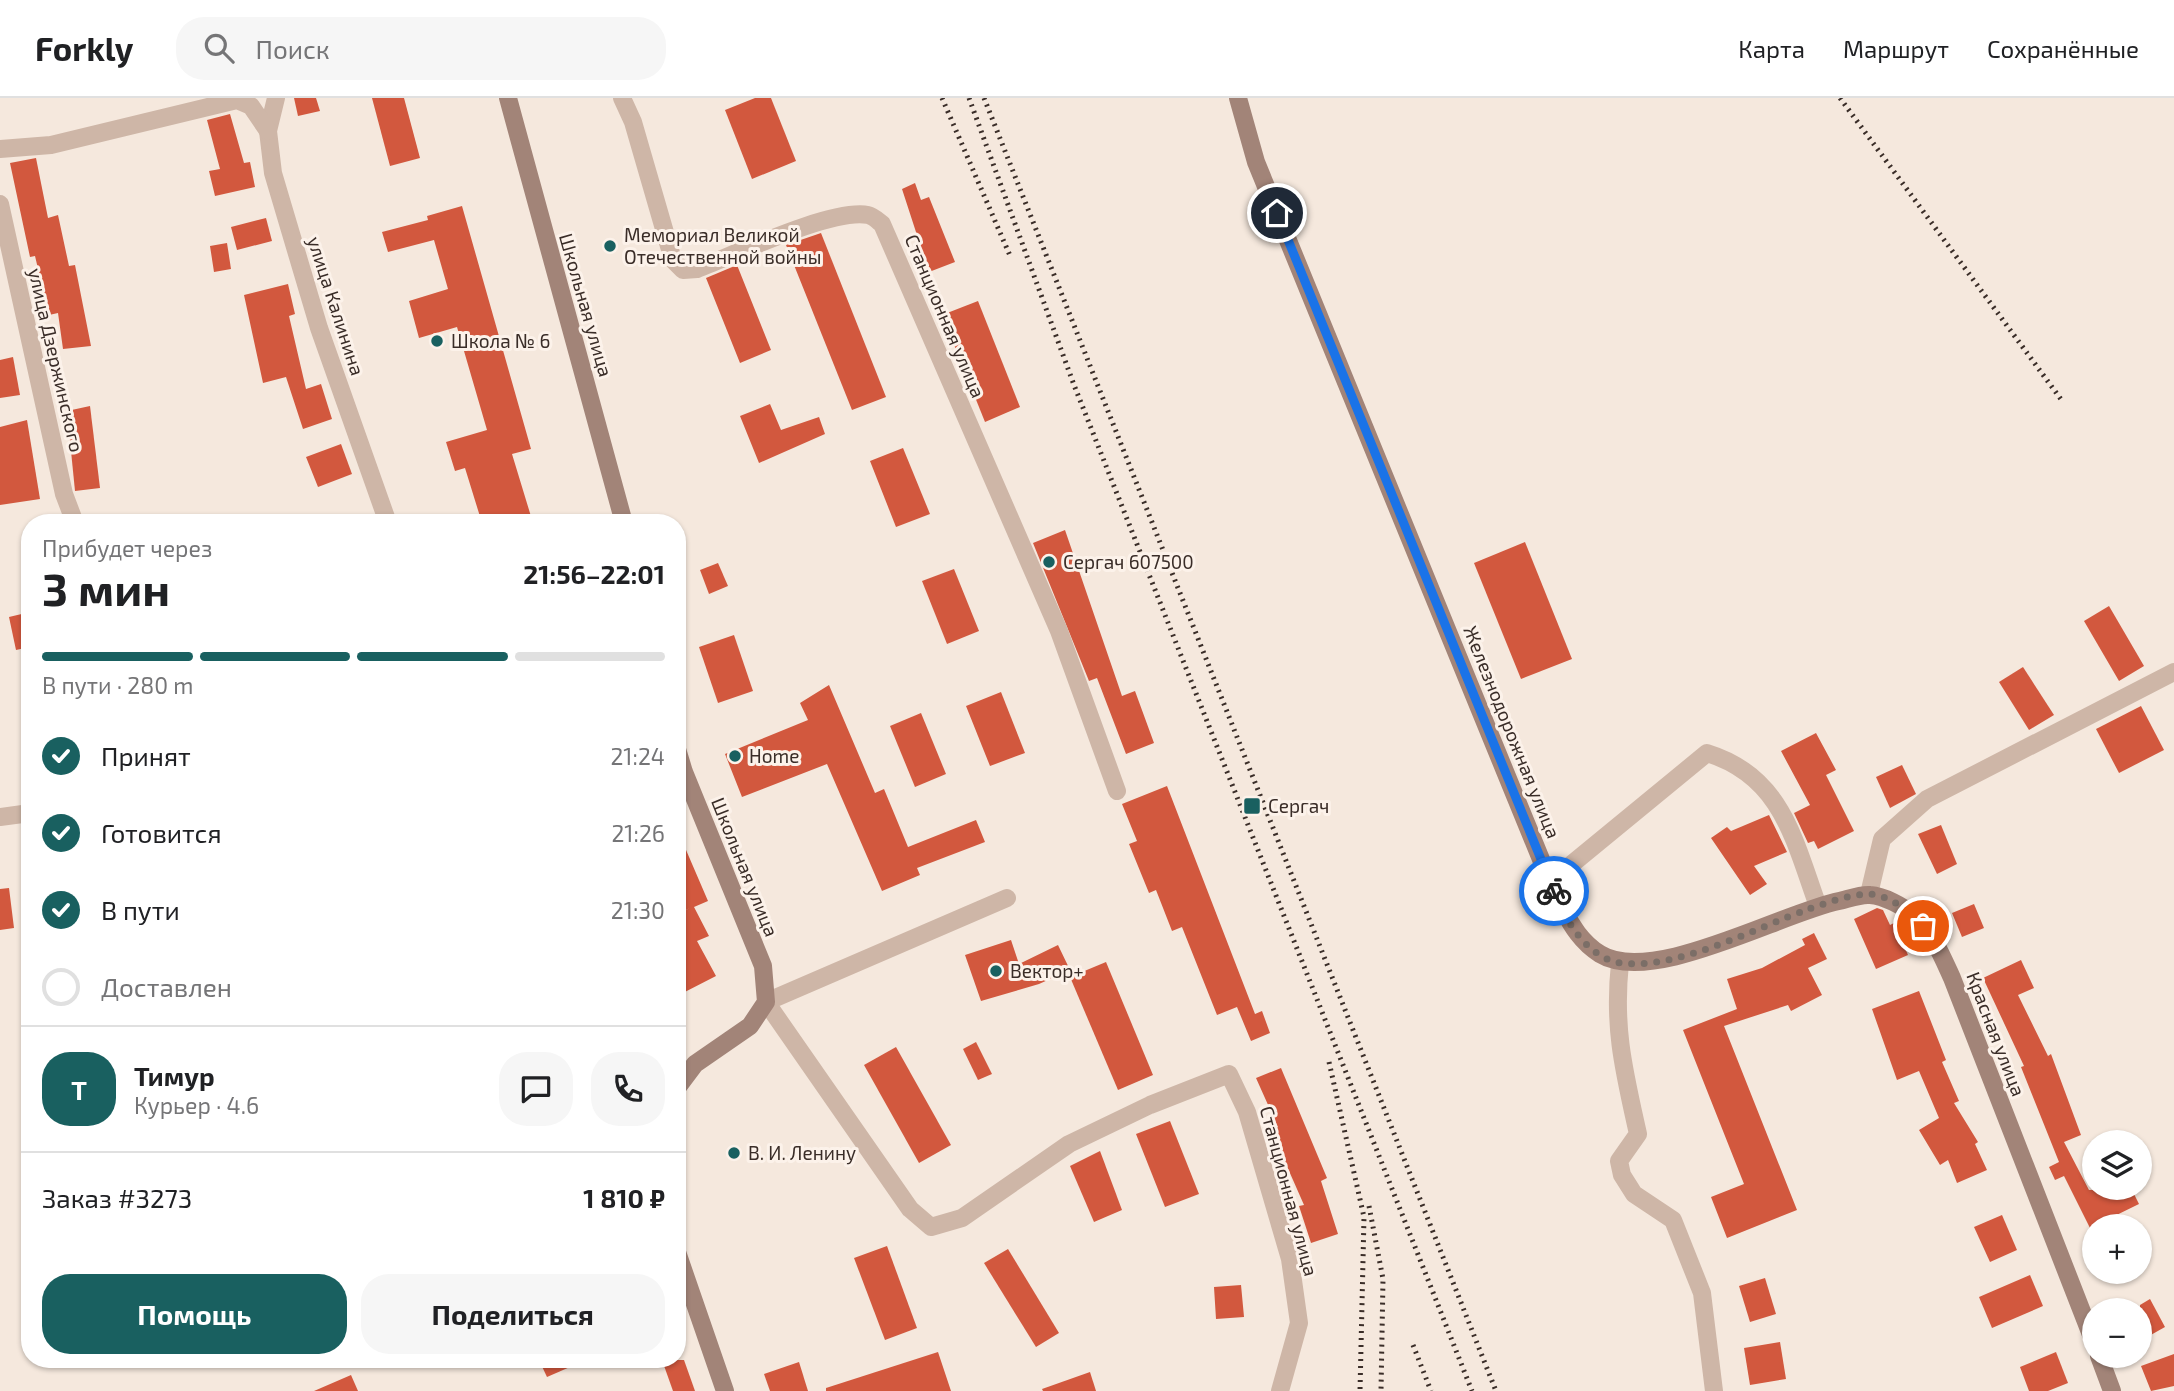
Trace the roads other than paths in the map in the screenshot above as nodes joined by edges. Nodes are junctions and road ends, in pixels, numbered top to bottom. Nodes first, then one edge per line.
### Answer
1 (276, 98) edge
2 (508, 98) edge
3 (622, 98) edge
4 (1238, 98) edge
5 (238, 99) edge
6 (268, 131) junction
7 (0, 149) edge
8 (0, 204) edge
9 (72, 514) edge
10 (385, 514) edge
11 (622, 514) edge
12 (2174, 672) edge
13 (686, 777) edge
14 (1117, 791) dead end
15 (21, 814) edge
16 (0, 817) edge
17 (1550, 882) junction
18 (1869, 894) junction
19 (1007, 898) dead end
20 (1818, 906) junction
21 (1620, 963) junction
22 (766, 1002) junction
23 (686, 1076) edge
24 (686, 1278) edge
25 (2082, 1312) edge
26 (2103, 1368) edge
27 (725, 1391) edge
28 (1280, 1391) edge
29 (1714, 1391) edge
30 (2112, 1391) edge

1 - 6 street, улица Калинина
2 - 11 street, Школьная улица
3 - 14 street, Станционная улица
4 - 17 street, Железнодорожная улица
5 - 6 street
5 - 7 street
6 - 10 street, улица Калинина
8 - 9 street, улица Дзержинского
12 - 18 street
13 - 22 street, Школьная улица
15 - 16 street
17 - 20 street
17 - 21 street, Железнодорожная улица
18 - 20 street
18 - 25 street, Красная улица
19 - 22 street
20 - 21 street
21 - 29 street
22 - 23 street
22 - 28 street, Станционная улица
24 - 27 street
26 - 30 street

